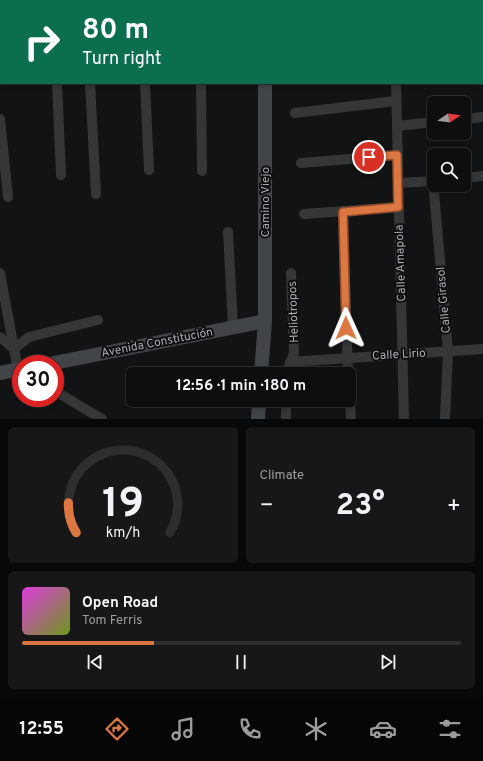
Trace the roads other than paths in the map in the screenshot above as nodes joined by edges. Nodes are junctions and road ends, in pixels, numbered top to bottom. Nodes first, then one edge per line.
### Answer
1 (57, 84) edge
2 (90, 84) edge
3 (145, 84) edge
4 (201, 84) edge
5 (265, 84) edge
6 (396, 84) edge
7 (395, 101) junction
8 (295, 113) dead end
9 (483, 117) edge
10 (471, 118) edge
11 (0, 119) edge
12 (427, 123) edge
13 (397, 126) junction
14 (397, 155) junction
15 (301, 163) dead end
16 (149, 170) dead end
17 (202, 171) dead end
18 (61, 176) dead end
19 (483, 176) edge
20 (471, 177) edge
21 (427, 181) edge
22 (398, 183) junction
23 (435, 192) edge
24 (96, 194) dead end
25 (8, 197) dead end
26 (398, 207) junction
27 (343, 212) junction
28 (304, 214) dead end
29 (228, 232) dead end
30 (0, 272) edge
31 (291, 272) dead end
32 (98, 320) dead end
33 (265, 321) junction
34 (233, 327) junction
35 (0, 337) edge
36 (14, 349) junction
37 (483, 349) edge
38 (448, 351) junction
39 (404, 354) junction
40 (16, 355) edge
41 (347, 357) junction
42 (64, 361) edge
43 (290, 362) junction
44 (262, 367) edge
45 (288, 367) edge
46 (348, 367) edge
47 (12, 372) edge
48 (0, 374) edge
49 (64, 397) edge
50 (259, 407) edge
51 (286, 407) edge
52 (350, 407) edge
53 (91, 416) edge
54 (102, 419) edge
55 (258, 419) edge
56 (286, 419) edge
57 (351, 419) edge
58 (404, 419) edge
59 (446, 419) edge

1 - 18 street
2 - 24 street
3 - 16 street
4 - 17 street
5 - 33 main road, Camino Viejo
6 - 7 street, Calle Amapola
7 - 8 street
7 - 13 street, Calle Amapola
9 - 10 street
11 - 25 street
12 - 13 street
13 - 14 street, Calle Amapola
14 - 15 street
14 - 22 street, Calle Amapola
19 - 20 street
21 - 22 street
22 - 26 street, Calle Amapola
23 - 38 street, Calle Girasol
26 - 27 street
26 - 39 street, Calle Amapola
27 - 28 street
27 - 41 street
29 - 34 street
30 - 36 street
31 - 43 street, Heliotropos
32 - 36 street
33 - 34 main road, Avenida Constitución
33 - 44 main road, Camino Viejo
34 - 42 main road, Avenida Constitución
35 - 36 street
36 - 40 street
37 - 38 street, Calle Lirio
38 - 39 street, Calle Lirio
38 - 59 street, Calle Girasol
39 - 41 street, Calle Lirio
39 - 58 street, Calle Amapola
41 - 43 street, Calle Lirio
41 - 46 street
43 - 45 street, Heliotropos
47 - 48 main road
49 - 53 street
50 - 55 main road
51 - 56 street
52 - 57 street
53 - 54 street

